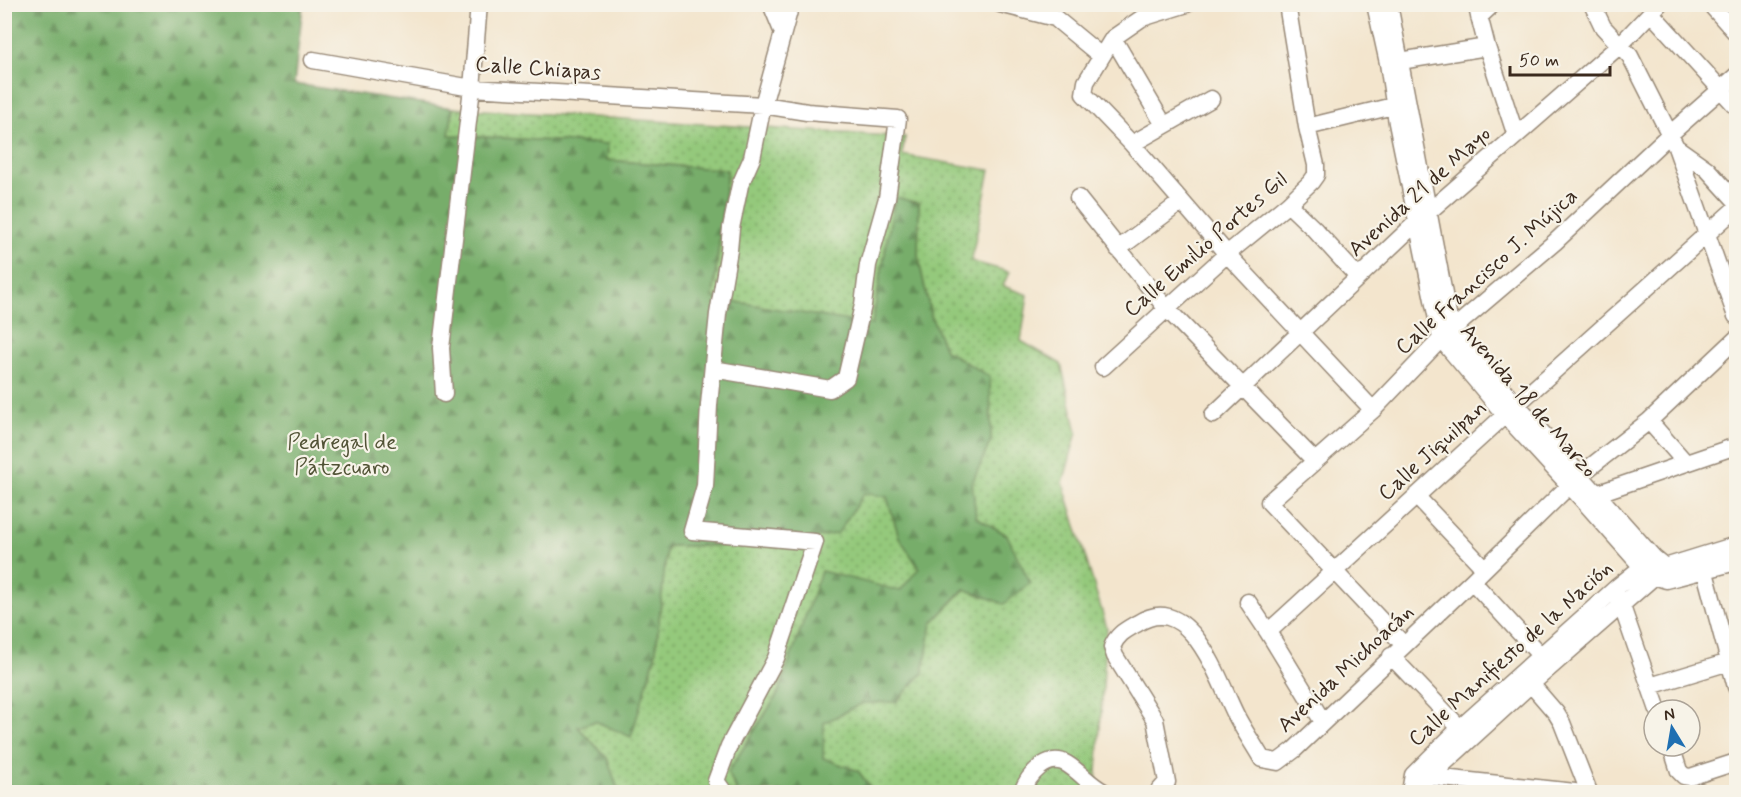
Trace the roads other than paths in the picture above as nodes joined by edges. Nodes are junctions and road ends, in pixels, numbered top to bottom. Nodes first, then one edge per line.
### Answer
1 (479, 4) edge
2 (771, 4) edge
3 (791, 4) edge
4 (1000, 4) edge
5 (1187, 4) edge
6 (1287, 4) edge
7 (1376, 4) edge
8 (1389, 4) edge
9 (1493, 4) edge
10 (1592, 4) edge
11 (1710, 4) edge
12 (1655, 9) edge
13 (1477, 11) edge
14 (783, 33) junction
15 (1737, 33) edge
16 (1113, 38) junction
17 (1620, 45) junction
18 (1487, 47) junction
19 (1101, 56) junction
20 (313, 60) dead end
21 (1400, 61) junction
22 (1737, 76) edge
23 (472, 88) junction
24 (1722, 90) junction
25 (1210, 99) dead end
26 (763, 105) junction
27 (1393, 106) junction
28 (1737, 106) edge
29 (1404, 122) junction
30 (1164, 125) junction
31 (1307, 127) junction
32 (1516, 136) junction
33 (1672, 141) junction
34 (1132, 144) junction
35 (1078, 198) dead end
36 (1737, 201) edge
37 (1181, 202) junction
38 (1288, 204) junction
39 (1737, 208) edge
40 (1423, 218) junction
41 (1707, 233) junction
42 (1118, 249) junction
43 (1227, 254) junction
44 (1358, 277) junction
45 (1166, 308) junction
46 (1737, 316) edge
47 (1301, 332) junction
48 (1446, 335) junction
49 (1737, 339) edge
50 (1103, 367) dead end
51 (713, 369) junction
52 (1244, 386) junction
53 (444, 394) dead end
54 (1373, 410) junction
55 (1510, 410) junction
56 (1213, 415) dead end
57 (1649, 420) junction
58 (1737, 446) edge
59 (1314, 460) junction
60 (1684, 462) junction
61 (1575, 481) junction
62 (1416, 496) junction
63 (1590, 496) junction
64 (1737, 545) edge
65 (1737, 562) edge
66 (1703, 563) junction
67 (1484, 568) junction
68 (1656, 570) junction
69 (1335, 572) junction
70 (1472, 581) junction
71 (1616, 588) junction
72 (1248, 602) dead end
73 (1622, 606) junction
74 (1268, 632) junction
75 (1397, 650) junction
76 (1540, 655) junction
77 (1732, 662) edge
78 (1531, 684) junction
79 (1650, 686) junction
80 (1737, 687) edge
81 (1505, 697) junction
82 (1654, 698) edge
83 (1323, 722) junction
84 (1460, 728) junction
85 (1675, 758) edge
86 (1737, 762) edge
87 (1416, 784) edge
88 (724, 792) edge
89 (1022, 792) edge
90 (1104, 792) edge
91 (1158, 792) edge
92 (1575, 792) edge
93 (1588, 792) edge

1 - 23 street
2 - 14 street
3 - 14 street
4 - 19 street
5 - 16 street
6 - 31 street, Calle Emilio Portes Gil
7 - 27 street, Avenida 18 de Marzo
8 - 21 street, Avenida 18 de Marzo
9 - 13 street
10 - 17 street
11 - 15 street
12 - 17 street, Avenida 21 de Mayo
12 - 24 street
13 - 18 street
14 - 26 street
16 - 19 street
16 - 30 street
17 - 32 street, Avenida 21 de Mayo
17 - 33 street
18 - 21 street
18 - 32 street
19 - 34 street
20 - 23 street, Calle Chiapas
21 - 29 street, Avenida 18 de Marzo
22 - 24 street, Calle Francisco J. Mújica
23 - 26 street, Calle Chiapas
23 - 53 street
24 - 28 street
24 - 33 street, Calle Francisco J. Mújica
25 - 30 street
26 - 51 street
26 - 51 street, Calle Chiapas
27 - 29 street, Avenida 18 de Marzo
27 - 31 street
29 - 40 street, Avenida 18 de Marzo
30 - 34 street
31 - 38 street, Calle Emilio Portes Gil
32 - 40 street, Avenida 21 de Mayo
33 - 36 street
33 - 41 street
33 - 48 street, Calle Francisco J. Mújica
34 - 37 street
35 - 42 street
37 - 42 street
37 - 43 street
38 - 43 street, Calle Emilio Portes Gil
38 - 44 street
39 - 41 street, Calle Jiquilpan
40 - 44 street, Avenida 21 de Mayo
40 - 48 street, Avenida 18 de Marzo
41 - 46 street
41 - 55 street, Calle Jiquilpan
42 - 45 street
43 - 45 street, Calle Emilio Portes Gil
43 - 47 street
44 - 47 street, Avenida 21 de Mayo
45 - 50 street, Calle Emilio Portes Gil
45 - 52 street
47 - 52 street, Avenida 21 de Mayo
47 - 54 street
48 - 54 street, Calle Francisco J. Mújica
48 - 55 street, Avenida 18 de Marzo
49 - 57 street, Avenida Michoacán
51 - 88 street
52 - 56 street, Avenida 21 de Mayo
52 - 59 street
54 - 59 street, Calle Francisco J. Mújica
55 - 61 street, Avenida 18 de Marzo
55 - 62 street, Calle Jiquilpan
57 - 60 street
57 - 61 street, Avenida Michoacán
58 - 60 street
59 - 69 street, Calle Francisco J. Mújica
60 - 63 street
61 - 63 street, Avenida 18 de Marzo
61 - 67 street, Avenida Michoacán
62 - 67 street
62 - 69 street, Calle Jiquilpan
63 - 68 street, Avenida 18 de Marzo
64 - 66 street
65 - 66 street
66 - 68 street
66 - 77 street
67 - 70 street, Avenida Michoacán
68 - 71 street, Calle Manifiesto de la Nación
68 - 73 street, Calle Manifiesto de la Nación
69 - 74 street, Calle Jiquilpan
69 - 75 street
70 - 75 street, Avenida Michoacán
70 - 76 street
71 - 73 street
71 - 76 street, Calle Manifiesto de la Nación
72 - 74 street
73 - 78 street, Calle Manifiesto de la Nación
73 - 79 street
74 - 83 street
75 - 83 street, Avenida Michoacán
75 - 84 street
76 - 81 street, Calle Manifiesto de la Nación
77 - 79 street
77 - 80 street
78 - 81 street, Calle Manifiesto de la Nación
78 - 93 street
79 - 82 street
81 - 84 street, Calle Manifiesto de la Nación
81 - 87 street, Calle Manifiesto de la Nación
83 - 91 street, Avenida Michoacán
84 - 87 street, Calle Manifiesto de la Nación
85 - 86 street
87 - 92 street
89 - 90 street

